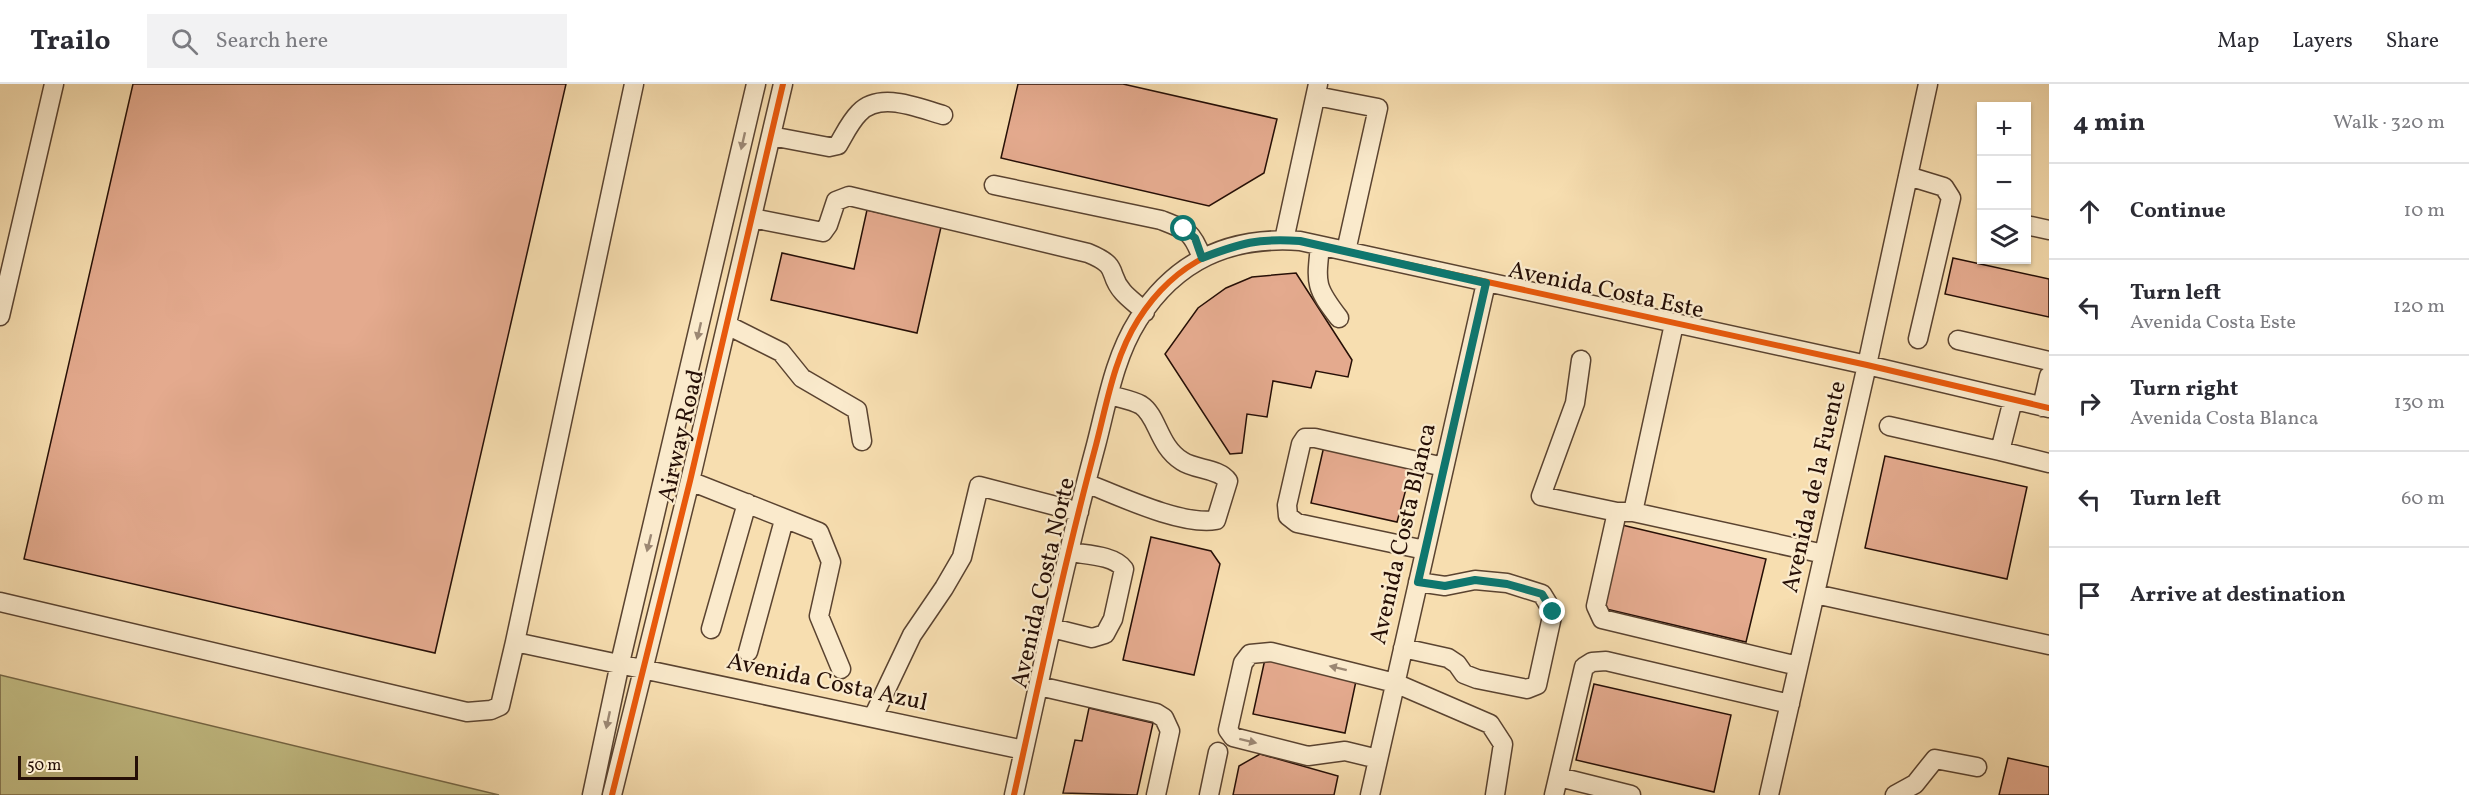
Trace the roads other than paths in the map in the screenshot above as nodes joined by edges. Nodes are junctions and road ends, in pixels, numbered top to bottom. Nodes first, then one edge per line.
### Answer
1 (54, 84) edge
2 (634, 84) edge
3 (756, 84) edge
4 (783, 84) edge
5 (1928, 84) edge
6 (1317, 90) edge
7 (943, 115) dead end
8 (771, 136) junction
9 (1908, 176) junction
10 (994, 185) dead end
11 (752, 218) junction
12 (2031, 226) edge
13 (2049, 230) edge
14 (1284, 240) junction
15 (1320, 246) junction
16 (1346, 252) junction
17 (1202, 258) junction
18 (1486, 283) junction
19 (1165, 287) joint
20 (1145, 312) junction
21 (0, 316) edge
22 (1339, 318) dead end
23 (1674, 324) junction
24 (727, 325) junction
25 (1918, 339) dead end
26 (1958, 340) dead end
27 (1581, 360) dead end
28 (2049, 361) edge
29 (1867, 366) junction
30 (2049, 376) edge
31 (1110, 395) junction
32 (2013, 400) junction
33 (2045, 407) edge
34 (1889, 426) dead end
35 (862, 441) dead end
36 (2000, 451) junction
37 (2049, 463) edge
38 (1444, 467) junction
39 (690, 481) junction
40 (1086, 483) junction
41 (747, 503) junction
42 (1079, 512) junction
43 (1625, 512) junction
44 (784, 520) junction
45 (1425, 550) junction
46 (1070, 552) junction
47 (1824, 554) junction
48 (1418, 582) junction
49 (1815, 594) junction
50 (0, 602) edge
51 (711, 628) dead end
52 (1052, 628) junction
53 (515, 642) junction
54 (2049, 645) edge
55 (1403, 648) junction
56 (748, 652) dead end
57 (620, 663) junction
58 (1798, 666) junction
59 (644, 668) junction
60 (841, 669) dead end
61 (1395, 682) junction
62 (1039, 686) junction
63 (1790, 704) junction
64 (873, 717) junction
65 (1024, 750) junction
66 (1218, 752) dead end
67 (1378, 759) junction
68 (1977, 767) dead end
69 (1559, 777) junction
70 (592, 795) edge
71 (612, 795) edge
72 (1014, 795) edge
73 (1156, 795) edge
74 (1209, 795) edge
75 (1370, 795) edge
76 (1495, 795) edge
77 (1554, 795) edge
78 (1631, 795) edge
79 (1769, 795) edge
80 (1895, 795) edge

1 - 21 street
2 - 53 street
3 -> 57 street, Airway Road
4 - 8 street, Airway Road
5 - 9 street, Avenida de la Fuente
6 - 14 street
6 - 16 street
7 - 8 street
8 - 11 street, Airway Road
9 - 25 street
9 - 29 street, Avenida de la Fuente
10 - 17 street
11 - 20 street
11 - 24 street, Airway Road
12 - 13 street
14 - 15 street, Avenida Costa Este
14 - 17 street, Avenida Costa Este
15 - 16 street, Avenida Costa Este
15 - 22 street
16 - 18 street, Avenida Costa Este
17 - 19 street, Avenida Costa Este
18 - 23 street, Avenida Costa Este
18 - 38 street, Avenida Costa Blanca
19 - 20 street, Avenida Costa Norte
20 - 31 street, Avenida Costa Norte
23 - 29 street, Avenida Costa Este
23 - 43 street
24 - 35 street
24 - 39 street, Airway Road
26 - 28 street
27 - 43 street
29 - 32 street, Avenida Costa Este
29 - 47 street, Avenida de la Fuente
30 - 33 street
31 - 40 street, Avenida Costa Norte
31 - 40 street
32 - 33 street, Avenida Costa Este
32 - 36 street
34 - 36 street
36 - 37 street
38 - 45 street, Avenida Costa Blanca
38 - 45 street
39 - 41 street
39 - 59 street, Airway Road
40 - 42 street, Avenida Costa Norte
41 - 44 street
41 - 51 street
42 - 46 street, Avenida Costa Norte
42 - 64 street
43 - 47 street
43 - 58 street
44 - 56 street
44 - 60 street
45 - 48 street, Avenida Costa Blanca
46 - 52 street, Avenida Costa Norte
46 - 52 street
47 - 49 street, Avenida de la Fuente
48 - 55 street, Avenida Costa Blanca
48 - 55 street
49 - 54 street
49 - 58 street, Avenida de la Fuente
50 - 53 street
52 - 62 street, Avenida Costa Norte
53 - 57 street, Avenida Costa Azul
55 - 61 street, Avenida Costa Blanca
57 - 59 street, Avenida Costa Azul
57 -> 70 street, Airway Road
58 - 63 street, Avenida de la Fuente
59 - 64 street, Avenida Costa Azul
59 - 71 street, Airway Road
61 - 67 street, Avenida Costa Blanca
61 -> 67 street
61 - 76 street
62 - 65 street, Avenida Costa Norte
62 - 73 street
63 - 69 street
63 - 79 street, Avenida de la Fuente
64 - 65 street, Avenida Costa Azul
65 - 72 street, Avenida Costa Norte
66 - 74 street
67 - 75 street, Avenida Costa Blanca
68 - 80 street
69 - 77 street
69 - 78 street

